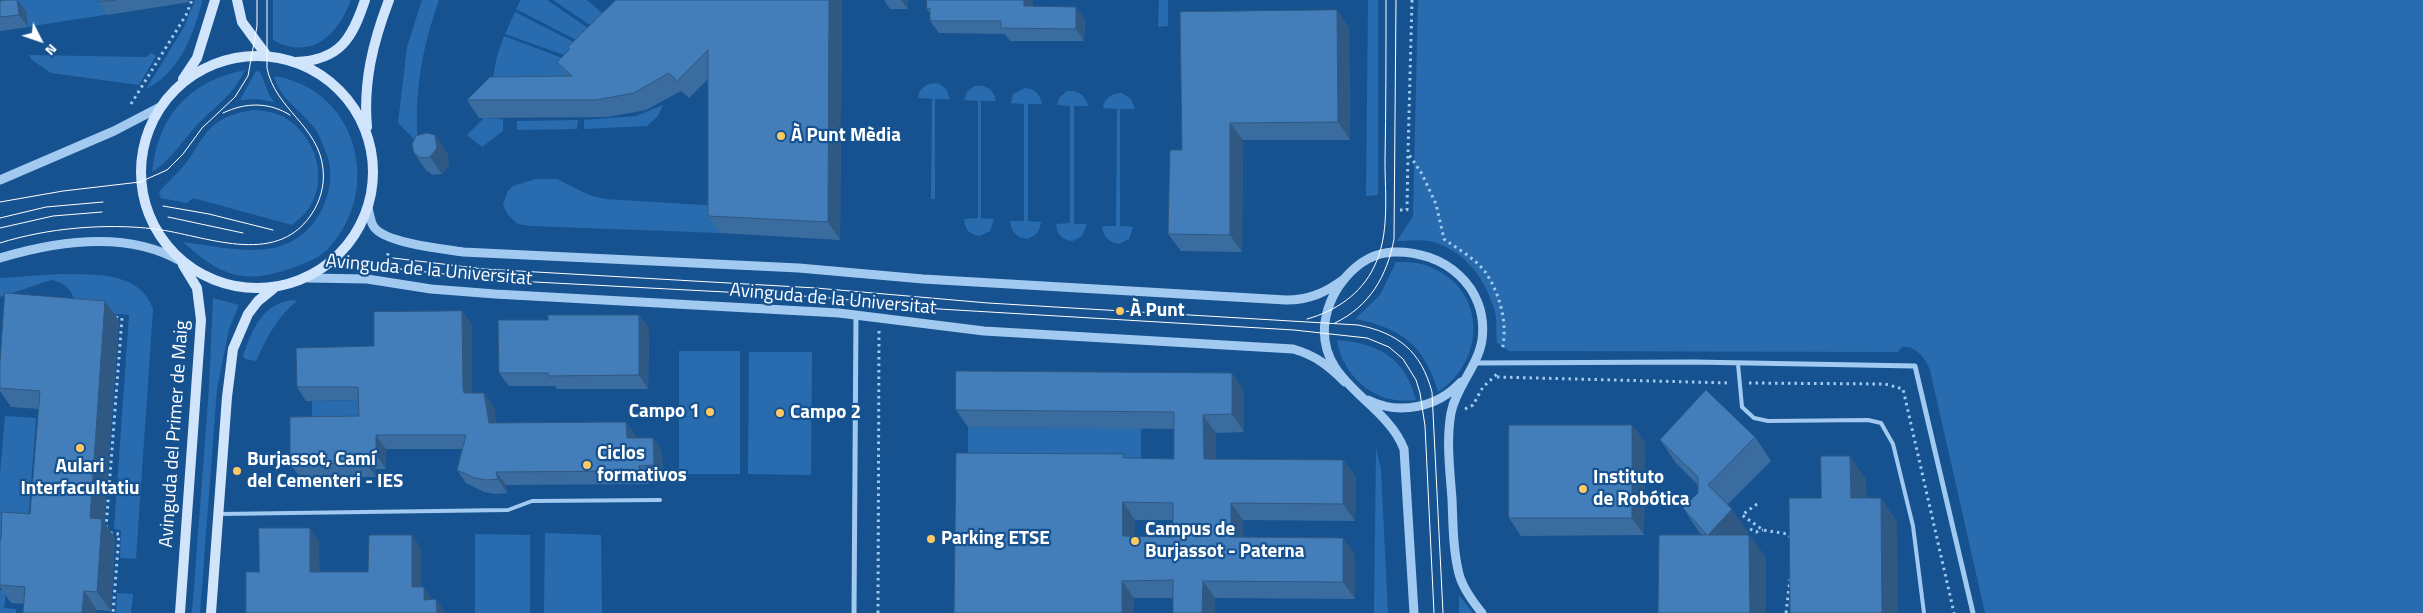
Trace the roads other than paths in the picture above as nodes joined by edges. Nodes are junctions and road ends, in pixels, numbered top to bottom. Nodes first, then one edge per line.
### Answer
1 (215, 0) edge
2 (237, 0) edge
3 (365, 0) edge
4 (389, 0) edge
5 (267, 56) junction
6 (295, 62) junction
7 (174, 93) junction
8 (162, 106) junction
9 (368, 140) junction
10 (1, 180) edge
11 (368, 208) junction
12 (0, 258) edge
13 (182, 262) junction
14 (308, 278) junction
15 (1344, 279) junction
16 (274, 288) junction
17 (856, 315) junction
18 (1475, 363) junction
19 (1738, 364) junction
20 (1468, 375) junction
21 (1344, 382) junction
22 (1359, 395) junction
23 (660, 500) dead end
24 (218, 514) junction
25 (180, 613) edge
26 (211, 613) edge
27 (854, 613) edge
28 (1414, 613) edge
29 (1482, 613) edge
30 (1924, 613) edge
31 (1973, 613) edge

1 - 7 main road
2 - 5 main road
3 - 6 main road
4 - 9 main road
5 - 6 main road
5 - 7 main road
6 - 9 main road
7 - 8 main road
8 - 10 street
8 - 13 main road
9 - 11 main road
11 - 14 main road
11 - 15 street, Avinguda de la Universitat
12 - 13 street
13 - 16 main road
13 - 25 main road, Avinguda del Primer de Maig
14 - 16 main road
14 - 17 street, Avinguda de la Universitat
15 - 18 street
15 - 21 street
16 - 24 main road
17 - 21 street, Avinguda de la Universitat
17 - 27 street
18 - 19 street
18 - 20 street
19 - 30 lane
19 - 31 street
20 - 22 street
20 - 29 street
21 - 22 street
22 - 28 street
23 - 24 lane
24 - 26 main road

